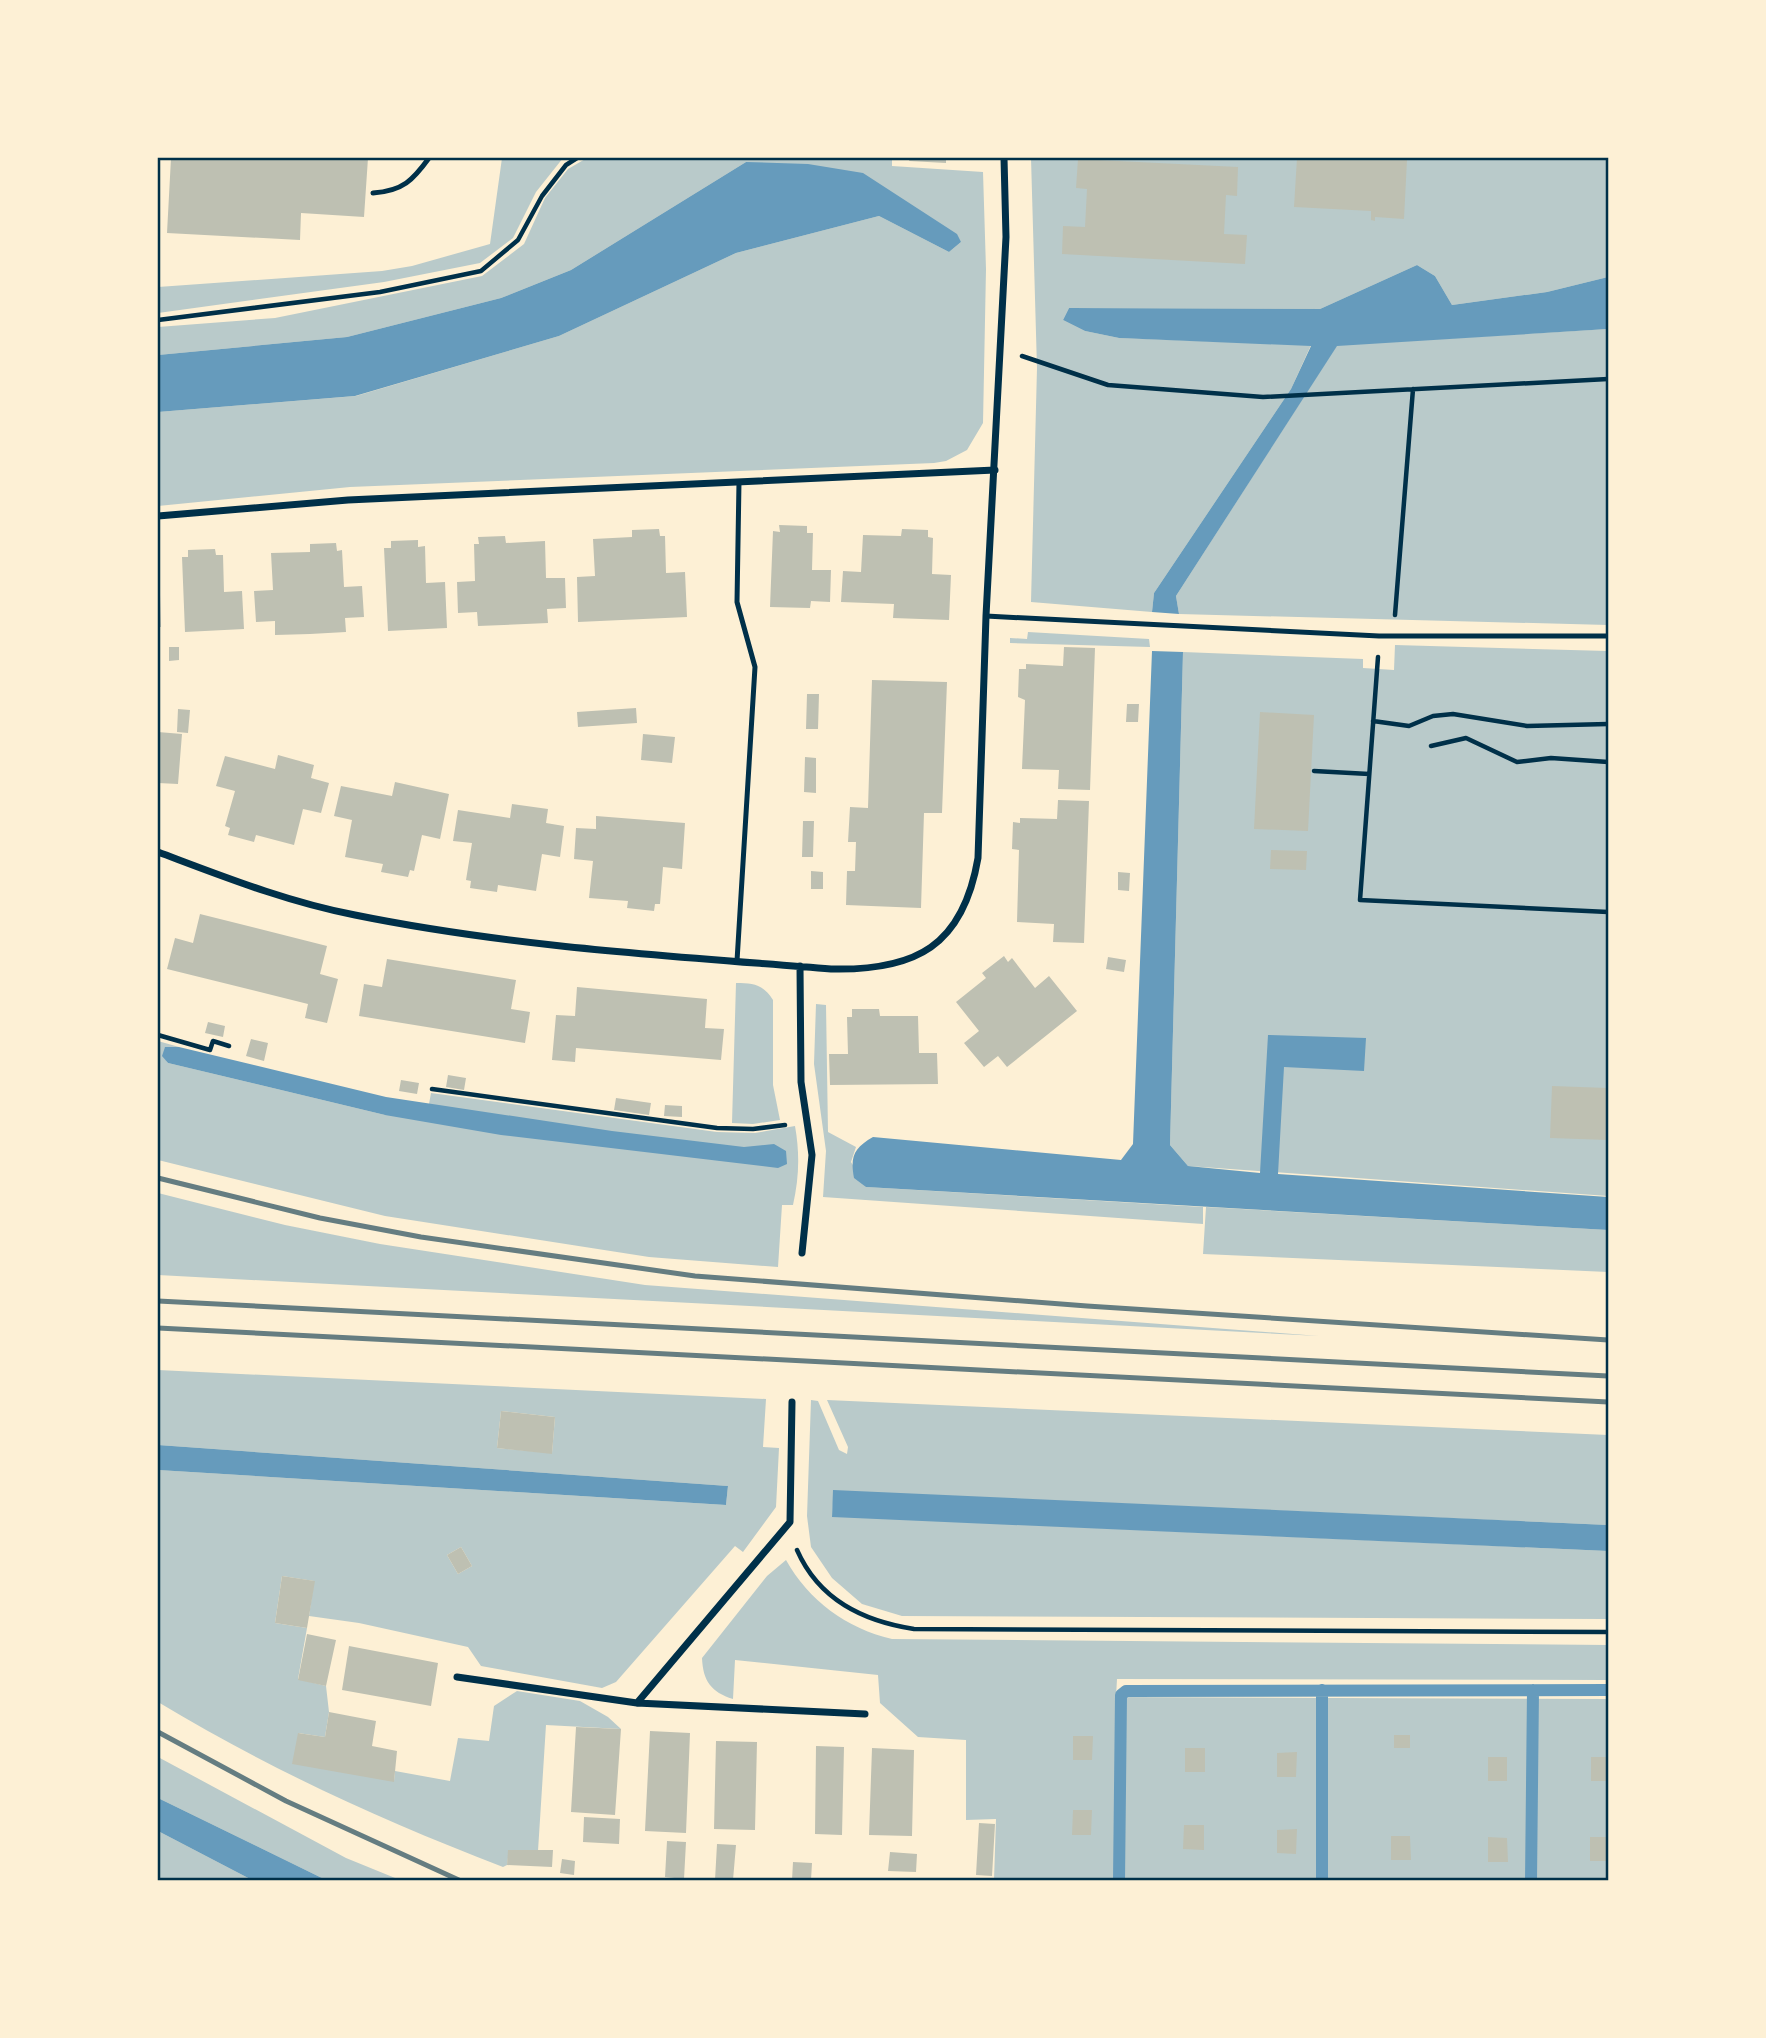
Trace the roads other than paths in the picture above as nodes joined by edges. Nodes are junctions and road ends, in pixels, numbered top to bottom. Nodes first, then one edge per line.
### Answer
1 (429, 158) edge
2 (1004, 158) edge
3 (373, 193) dead end
4 (995, 470) junction
5 (739, 482) junction
6 (158, 516) edge
7 (986, 616) junction
8 (1608, 636) edge
9 (158, 852) edge
10 (737, 961) junction
11 (800, 966) junction
12 (802, 1253) dead end
13 (792, 1402) dead end
14 (457, 1677) dead end
15 (637, 1703) junction
16 (865, 1713) dead end

1 - 3 lane
2 - 4 street
4 - 5 street
4 - 7 street
5 - 6 street
5 - 10 lane
7 - 8 lane
7 - 11 street
9 - 10 street
10 - 11 street
11 - 12 street
13 - 15 street
14 - 15 street
15 - 16 street

